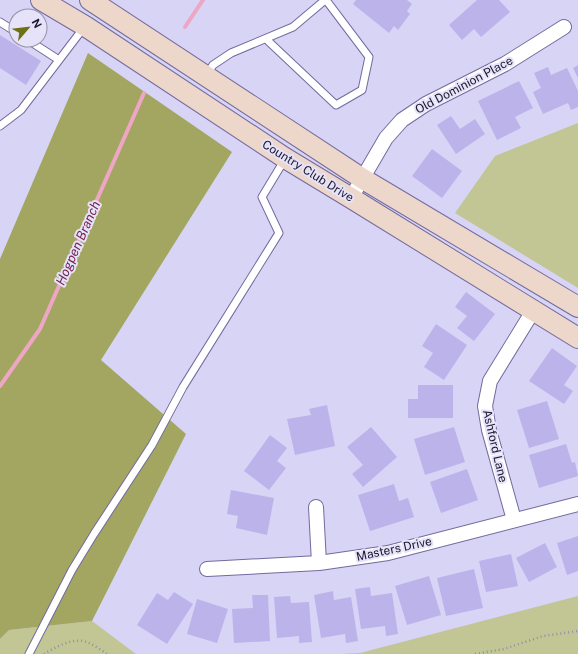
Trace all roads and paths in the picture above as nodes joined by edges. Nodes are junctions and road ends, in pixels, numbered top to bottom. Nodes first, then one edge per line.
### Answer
1 (41, 0) edge
2 (90, 0) edge
3 (325, 0) edge
4 (85, 26) junction
5 (564, 26) dead end
6 (266, 39) junction
7 (40, 48) edge
8 (59, 60) junction
9 (206, 76) junction
10 (193, 97) junction
11 (0, 126) edge
12 (286, 158) junction
13 (363, 179) junction
14 (352, 198) junction
15 (578, 307) edge
16 (533, 311) junction
17 (578, 338) edge
18 (578, 504) edge
19 (316, 507) dead end
20 (514, 520) junction
21 (318, 563) junction
22 (207, 568) dead end
23 (578, 631) edge
24 (29, 654) edge
25 (44, 654) edge
26 (107, 654) edge
27 (475, 654) edge

1 - 4 main road, Country Club Drive
2 - 9 main road, Country Club Drive
3 - 6 lane
3 - 6 lane
4 - 8 lane
4 - 10 main road, Country Club Drive
5 - 13 street, Old Dominion Place
6 - 9 lane
7 - 8 lane
8 - 11 lane
9 - 10 street
9 - 13 main road, Country Club Drive
10 - 12 main road, Country Club Drive
12 - 14 main road, Country Club Drive
12 - 24 lane
13 - 14 street, Old Dominion Place
13 - 15 main road, Country Club Drive
14 - 16 main road, Country Club Drive
16 - 17 main road, Country Club Drive
16 - 20 street, Ashford Lane
18 - 20 street, Masters Drive
19 - 21 street
20 - 21 street, Masters Drive
21 - 22 street, Masters Drive
23 - 27 path
25 - 26 path

